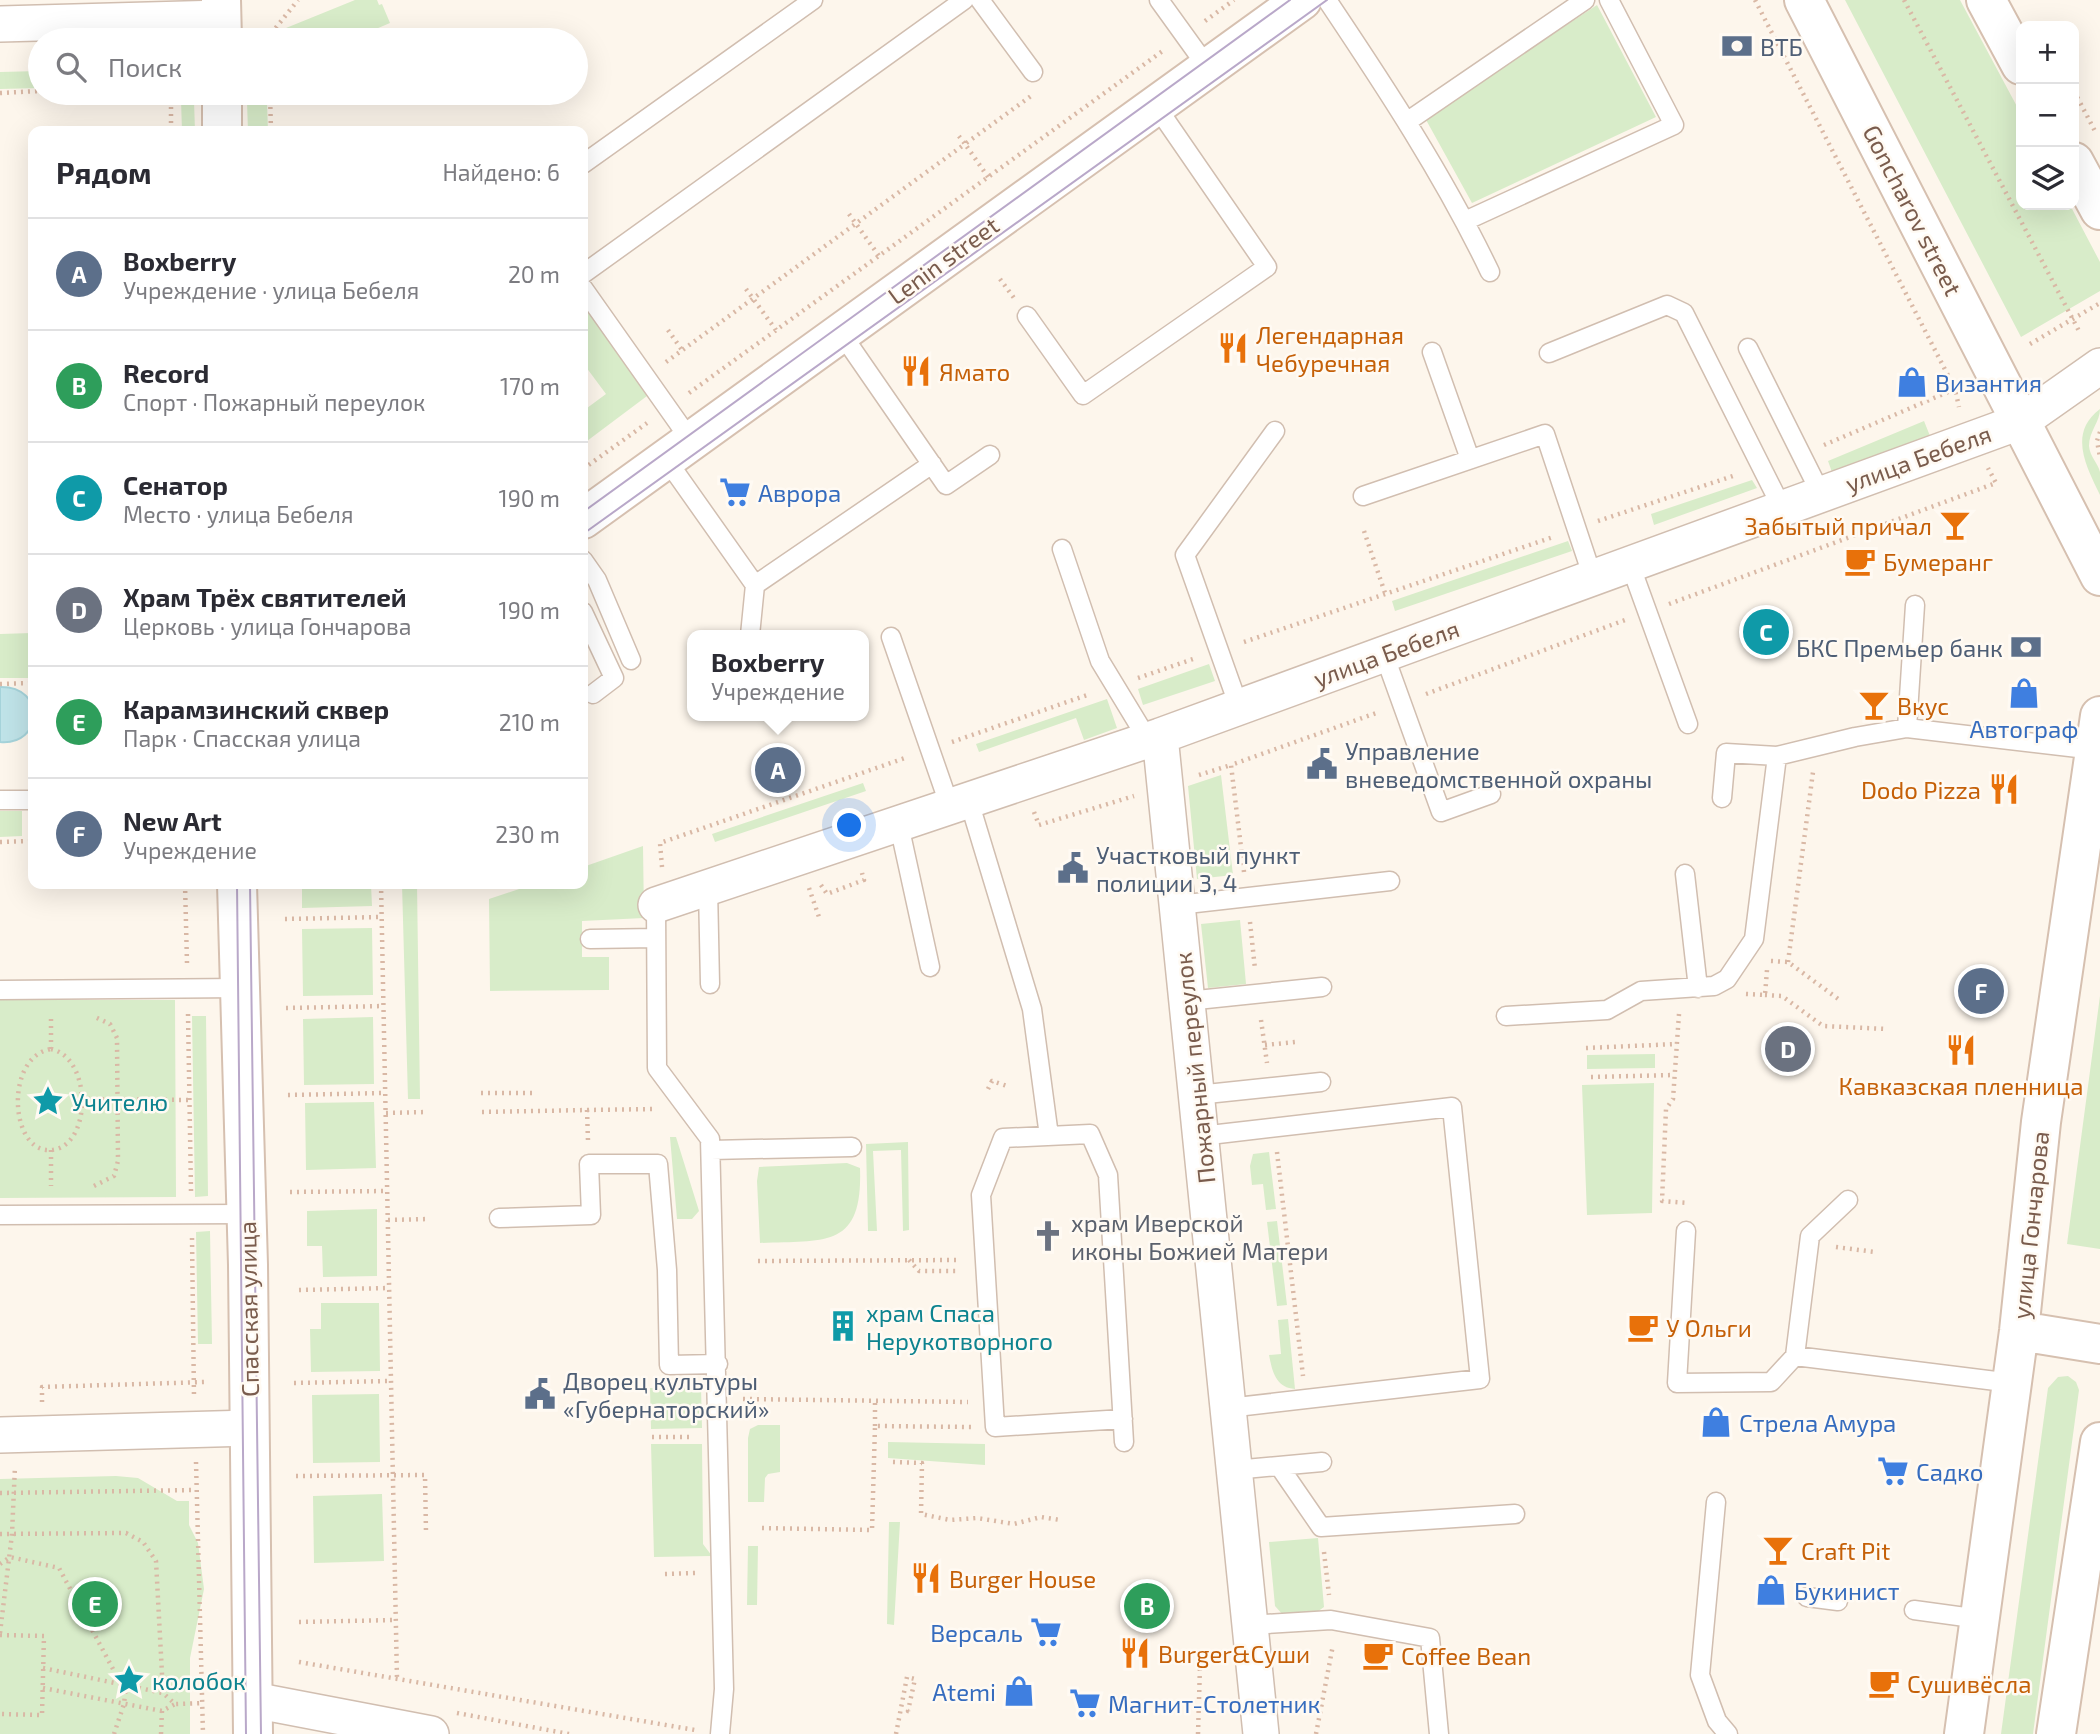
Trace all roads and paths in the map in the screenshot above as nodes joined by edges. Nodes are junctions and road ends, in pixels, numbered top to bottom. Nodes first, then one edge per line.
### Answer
1 (298, 0) edge
2 (813, 0) edge
3 (964, 0) edge
4 (980, 0) edge
5 (1159, 0) edge
6 (1234, 0) edge
7 (1303, 0) edge
8 (1327, 0) edge
9 (1585, 0) edge
10 (1609, 0) edge
11 (1755, 0) edge
12 (1804, 0) edge
13 (1904, 0) edge
14 (1986, 0) edge
15 (226, 15) edge
16 (0, 24) edge
17 (276, 28) edge
18 (1185, 36) junction
19 (2016, 56) edge
20 (1208, 68) junction
21 (1033, 72) joint
22 (28, 92) edge
23 (0, 93) edge
24 (2079, 99) edge
25 (170, 105) edge
26 (222, 105) edge
27 (270, 105) edge
28 (1156, 106) junction
29 (1408, 121) junction
30 (171, 126) edge
31 (222, 126) edge
32 (271, 126) edge
33 (958, 135) dead end
34 (2100, 139) edge
35 (965, 144) junction
36 (588, 160) edge
37 (2079, 171) edge
38 (988, 177) junction
39 (2100, 210) edge
40 (849, 214) dead end
41 (1465, 221) junction
42 (856, 223) junction
43 (879, 256) junction
44 (588, 270) edge
45 (1490, 272) dead end
46 (746, 289) dead end
47 (588, 295) edge
48 (753, 298) junction
49 (2100, 303) edge
50 (1027, 316) dead end
51 (2073, 319) junction
52 (668, 330) dead end
53 (776, 330) junction
54 (2079, 331) dead end
55 (841, 333) junction
56 (2030, 344) dead end
57 (1748, 348) dead end
58 (682, 350) junction
59 (1432, 352) dead end
60 (1549, 353) dead end
61 (2100, 366) edge
62 (645, 376) junction
63 (1955, 388) junction
64 (667, 408) junction
65 (1961, 418) dead end
66 (2022, 421) junction
67 (1275, 431) dead end
68 (2100, 432) edge
69 (678, 450) junction
70 (1801, 453) junction
71 (990, 455) dead end
72 (2100, 457) edge
73 (1469, 459) junction
74 (932, 464) junction
75 (588, 465) edge
76 (1760, 466) junction
77 (1996, 483) dead end
78 (1821, 494) junction
79 (1363, 496) dead end
80 (1782, 508) junction
81 (588, 515) edge
82 (1577, 529) junction
83 (1364, 531) dead end
84 (1062, 549) dead end
85 (1630, 564) junction
86 (588, 567) edge
87 (2100, 576) edge
88 (1593, 578) junction
89 (755, 585) junction
90 (1385, 593) junction
91 (1915, 604) dead end
92 (1647, 612) junction
93 (588, 623) edge
94 (750, 630) edge
95 (891, 638) dead end
96 (1219, 650) junction
97 (1384, 654) junction
98 (631, 660) dead end
99 (28, 683) edge
100 (0, 684) edge
101 (1115, 686) junction
102 (593, 694) dead end
103 (1402, 703) junction
104 (1239, 707) junction
105 (1688, 724) dead end
106 (1907, 728) junction
107 (2098, 733) edge
108 (1154, 738) junction
109 (930, 749) junction
110 (1777, 756) junction
111 (1825, 764) dead end
112 (1231, 765) dead end
113 (1024, 782) junction
114 (1165, 786) junction
115 (1491, 794) dead end
116 (1722, 799) dead end
117 (0, 800) edge
118 (28, 800) edge
119 (960, 804) junction
120 (898, 825) junction
121 (28, 841) edge
122 (0, 842) edge
123 (865, 868) dead end
124 (1685, 874) dead end
125 (1390, 881) dead end
126 (808, 887) dead end
127 (708, 888) junction
128 (185, 889) edge
129 (237, 889) edge
130 (381, 889) edge
131 (810, 893) dead end
132 (1178, 905) junction
133 (659, 916) junction
134 (382, 917) junction
135 (285, 919) dead end
136 (820, 920) dead end
137 (590, 939) dead end
138 (1788, 962) junction
139 (930, 967) dead end
140 (710, 984) dead end
141 (1322, 986) dead end
142 (242, 988) junction
143 (1698, 988) junction
144 (187, 989) junction
145 (0, 990) edge
146 (1765, 995) junction
147 (1737, 1000) dead end
148 (1187, 1001) junction
149 (1841, 1001) dead end
150 (384, 1006) junction
151 (1679, 1006) dead end
152 (286, 1008) dead end
153 (1506, 1016) dead end
154 (38, 1017) dead end
155 (51, 1017) junction
156 (63, 1017) dead end
157 (85, 1017) dead end
158 (1887, 1029) dead end
159 (1296, 1042) dead end
160 (1677, 1044) junction
161 (1265, 1045) dead end
162 (1586, 1048) dead end
163 (51, 1049) junction
164 (1675, 1074) junction
165 (1591, 1077) dead end
166 (1321, 1082) dead end
167 (1007, 1086) dead end
168 (988, 1089) dead end
169 (385, 1093) junction
170 (481, 1093) dead end
171 (532, 1093) dead end
172 (288, 1095) dead end
173 (1197, 1096) junction
174 (81, 1100) junction
175 (118, 1100) junction
176 (190, 1100) junction
177 (587, 1110) junction
178 (643, 1110) dead end
179 (427, 1112) dead end
180 (482, 1112) dead end
181 (386, 1113) junction
182 (1049, 1136) junction
183 (1201, 1136) junction
184 (852, 1147) dead end
185 (51, 1150) junction
186 (711, 1150) junction
187 (589, 1164) junction
188 (38, 1186) dead end
189 (51, 1186) junction
190 (62, 1186) dead end
191 (83, 1186) dead end
192 (387, 1191) junction
193 (290, 1192) dead end
194 (1848, 1200) dead end
195 (1692, 1203) dead end
196 (247, 1214) junction
197 (0, 1215) edge
198 (191, 1215) junction
199 (499, 1217) dead end
200 (429, 1219) dead end
201 (388, 1220) junction
202 (1686, 1231) dead end
203 (909, 1260) junction
204 (758, 1261) dead end
205 (985, 1261) junction
206 (963, 1271) dead end
207 (389, 1288) junction
208 (299, 1290) dead end
209 (2019, 1331) junction
210 (2100, 1344) edge
211 (1795, 1356) junction
212 (718, 1364) junction
213 (1317, 1378) dead end
214 (1304, 1379) dead end
215 (391, 1381) junction
216 (194, 1382) junction
217 (205, 1382) dead end
218 (294, 1383) dead end
219 (2012, 1383) junction
220 (194, 1390) dead end
221 (718, 1399) junction
222 (876, 1401) junction
223 (964, 1402) dead end
224 (42, 1403) dead end
225 (653, 1408) dead end
226 (702, 1408) dead end
227 (1228, 1408) junction
228 (1123, 1419) junction
229 (875, 1426) junction
230 (995, 1427) junction
231 (250, 1428) junction
232 (7, 1435) edge
233 (652, 1437) dead end
234 (719, 1437) junction
235 (1124, 1442) dead end
236 (2100, 1442) edge
237 (892, 1462) dead end
238 (1322, 1462) dead end
239 (1279, 1466) junction
240 (1234, 1470) junction
241 (392, 1475) junction
242 (296, 1476) dead end
243 (15, 1492) junction
244 (0, 1493) edge
245 (1716, 1502) dead end
246 (1515, 1514) dead end
247 (1060, 1520) dead end
248 (762, 1528) dead end
249 (426, 1533) dead end
250 (0, 1534) edge
251 (12, 1534) junction
252 (10, 1557) junction
253 (0, 1564) edge
254 (699, 1573) dead end
255 (665, 1574) dead end
256 (1807, 1597) dead end
257 (1838, 1601) dead end
258 (1914, 1611) dead end
259 (1980, 1619) junction
260 (395, 1620) junction
261 (1331, 1620) junction
262 (299, 1622) dead end
263 (1250, 1625) junction
264 (0, 1634) edge
265 (299, 1662) dead end
266 (1200, 1666) dead end
267 (43, 1668) junction
268 (397, 1679) junction
269 (124, 1685) junction
270 (43, 1688) junction
271 (163, 1692) junction
272 (203, 1703) junction
273 (124, 1704) junction
274 (175, 1704) junction
275 (162, 1711) junction
276 (913, 1712) dead end
277 (0, 1714) edge
278 (253, 1717) edge
279 (693, 1730) dead end
280 (114, 1734) edge
281 (161, 1734) edge
282 (203, 1734) edge
283 (431, 1734) edge
284 (720, 1734) edge
285 (895, 1734) edge
286 (1198, 1734) edge
287 (1261, 1734) edge
288 (1316, 1734) edge
289 (1439, 1734) edge
290 (1728, 1734) edge
291 (1964, 1734) edge
292 (2056, 1734) edge

1 - 17 path
2 - 36 lane
3 - 44 lane
4 - 21 lane
5 - 18 lane
6 - 18 path
7 - 20 main road, Lenin street
8 - 29 lane
9 - 29 lane
10 - 41 lane
11 - 63 path
12 - 66 main road, Goncharov street
13 - 51 path
14 - 19 main road
15 - 16 street
18 - 20 lane
18 - 38 path
20 - 28 main road, Lenin street
21 - 35 path
22 - 23 path
24 - 34 path
25 - 30 path
26 - 31 main road
27 - 32 path
28 - 50 lane
28 - 55 main road, Lenin street
29 - 41 lane
33 - 35 path
35 - 38 path
35 - 42 path
37 - 39 main road
38 - 43 path
40 - 42 path
41 - 45 lane
42 - 43 path
42 - 48 path
43 - 53 path
46 - 48 path
47 - 62 lane
48 - 53 path
48 - 58 path
49 - 51 path
51 - 54 path
51 - 56 path
52 - 58 path
53 - 64 path
55 - 69 main road, Lenin street
55 - 74 lane
57 - 70 lane
58 - 62 path
59 - 73 lane
60 - 76 lane
61 - 66 street, улица Бебеля
62 - 64 lane
63 - 65 path
63 - 70 path
64 - 69 lane
64 - 75 path
66 - 78 street, улица Бебеля
66 - 87 main road
67 - 96 lane
68 - 72 path
69 - 81 main road, Lenin street
69 - 89 lane
70 - 78 lane
71 - 74 lane
73 - 79 lane
73 - 82 lane
74 - 89 lane
76 - 80 lane
76 - 82 path
77 - 92 path
78 - 80 street, улица Бебеля
80 - 85 street, улица Бебеля
82 - 88 lane
82 - 90 path
83 - 90 path
84 - 101 lane
85 - 88 street, улица Бебеля
85 - 92 lane
86 - 98 lane
88 - 97 street, улица Бебеля
89 - 94 lane
90 - 96 path
91 - 106 lane
92 - 103 path
92 - 105 lane
93 - 102 lane
95 - 109 lane
96 - 101 path
96 - 104 lane
97 - 103 lane
97 - 104 street, улица Бебеля
99 - 100 path
101 - 108 lane
101 - 109 path
103 - 115 lane
104 - 108 street, улица Бебеля
106 - 107 lane
106 - 110 lane
107 - 209 main road, улица Гончарова
108 - 113 street, улица Бебеля
108 - 114 street, Пожарный переулок
109 - 119 lane
109 - 133 path
110 - 116 lane
110 - 143 lane
111 - 138 path
112 - 114 path
113 - 114 path
113 - 119 street, улица Бебеля
114 - 132 street, Пожарный переулок
117 - 118 lane
119 - 120 street, улица Бебеля
119 - 182 lane
120 - 127 street, улица Бебеля
120 - 139 lane
121 - 122 path
123 - 126 path
124 - 143 lane
125 - 132 lane
127 - 133 street, улица Бебеля
127 - 140 lane
128 - 144 path
129 - 142 main road, Спасская улица
130 - 134 path
131 - 136 path
132 - 148 street, Пожарный переулок
133 - 137 lane
133 - 186 lane
134 - 135 path
134 - 150 path
138 - 146 path
138 - 149 path
141 - 148 lane
142 - 144 lane
142 - 196 main road, Спасская улица
143 - 153 lane
144 - 145 lane
144 - 176 path
146 - 147 path
146 - 158 path
148 - 173 street, Пожарный переулок
150 - 152 path
150 - 169 path
151 - 160 path
154 - 155 path
155 - 156 path
155 - 163 path
157 - 175 path
159 - 161 path
160 - 162 path
160 - 164 path
163 - 174 path
163 - 185 path
164 - 165 path
164 - 195 path
166 - 173 lane
167 - 168 path
169 - 172 path
169 - 181 path
170 - 171 path
173 - 183 street, Пожарный переулок
174 - 175 path
174 - 185 path
175 - 176 path
175 - 191 path
176 - 198 path
177 - 178 path
177 - 180 path
177 - 187 path
179 - 181 path
181 - 192 path
182 - 205 lane
182 - 228 lane
183 - 227 street, Пожарный переулок
183 - 227 lane
184 - 186 lane
185 - 189 path
186 - 212 lane
187 - 199 lane
187 - 212 lane
188 - 189 path
189 - 190 path
192 - 193 path
192 - 201 path
194 - 211 lane
196 - 198 lane
196 - 231 main road, Спасская улица
197 - 198 lane
198 - 216 path
200 - 201 path
201 - 207 path
202 - 211 lane
203 - 204 path
203 - 205 path
203 - 206 path
205 - 230 lane
207 - 208 path
207 - 215 path
209 - 210 main road
209 - 219 main road, улица Гончарова
211 - 219 lane
212 - 221 lane
213 - 214 path
215 - 218 path
215 - 241 path
216 - 217 path
216 - 220 path
216 - 224 path
219 - 259 main road, улица Гончарова
221 - 222 path
221 - 234 lane
222 - 223 path
222 - 229 path
225 - 226 path
227 - 240 street, Пожарный переулок
228 - 230 lane
228 - 235 lane
229 - 230 path
229 - 248 path
231 - 232 street
231 - 278 main road, Спасская улица
232 - 243 path
233 - 234 path
234 - 284 lane
236 - 292 main road
237 - 247 path
238 - 239 lane
239 - 240 lane
239 - 246 lane
240 - 263 street, Пожарный переулок
241 - 242 path
241 - 249 path
241 - 260 path
243 - 244 path
243 - 251 path
243 - 272 path
245 - 290 lane
250 - 251 path
251 - 252 path
251 - 271 path
252 - 253 path
252 - 264 path
252 - 269 path
254 - 255 path
256 - 257 lane
258 - 259 lane
259 - 291 main road, улица Гончарова
260 - 262 path
260 - 268 path
261 - 263 lane
261 - 288 path
261 - 289 lane
263 - 287 street, Пожарный переулок
264 - 267 path
265 - 268 path
266 - 286 path
267 - 269 path
267 - 270 path
268 - 279 path
269 - 271 path
269 - 273 path
270 - 273 path
270 - 277 path
271 - 274 path
272 - 274 path
272 - 282 path
273 - 275 path
273 - 280 path
274 - 275 path
275 - 281 path
276 - 285 path
278 - 283 street

